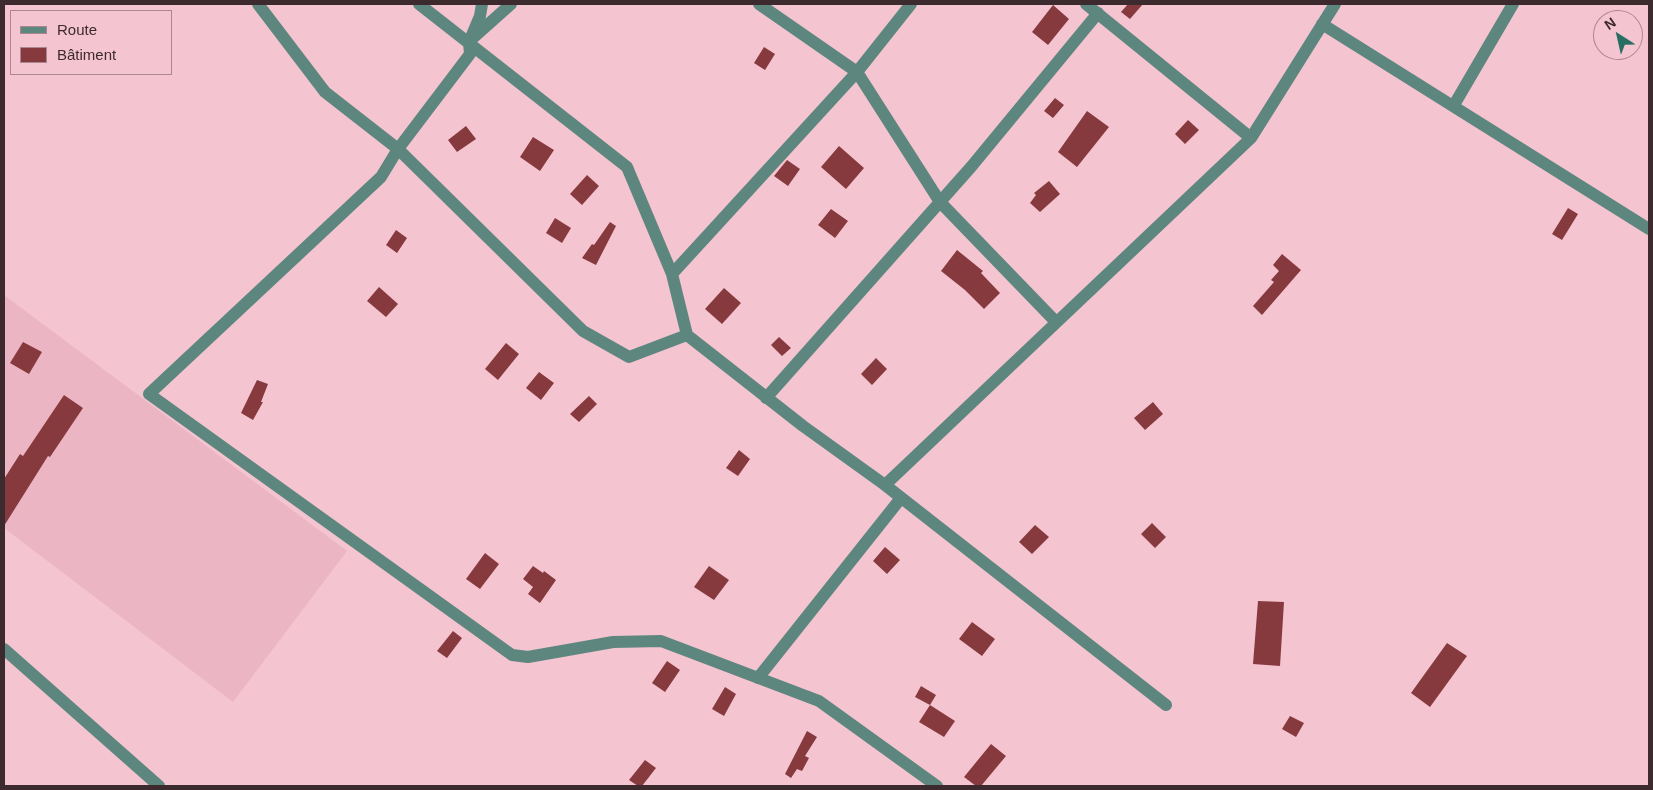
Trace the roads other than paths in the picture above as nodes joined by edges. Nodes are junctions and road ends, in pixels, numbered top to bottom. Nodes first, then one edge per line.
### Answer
1 (258, 4) edge
2 (419, 4) edge
3 (482, 4) edge
4 (511, 4) edge
5 (759, 4) edge
6 (911, 4) edge
7 (1086, 4) edge
8 (1335, 4) edge
9 (1513, 4) edge
10 (1098, 13) junction
11 (1322, 24) junction
12 (469, 42) junction
13 (857, 72) junction
14 (1454, 106) junction
15 (1250, 138) junction
16 (398, 149) junction
17 (940, 202) junction
18 (1649, 228) edge
19 (672, 274) junction
20 (1056, 322) junction
21 (687, 335) junction
22 (767, 398) junction
23 (885, 485) junction
24 (901, 498) junction
25 (4, 649) edge
26 (758, 678) junction
27 (1166, 705) dead end
28 (158, 786) edge
29 (937, 786) edge

1 - 16 street
2 - 12 street
3 - 12 street
4 - 12 street
5 - 13 street
6 - 13 street
7 - 10 street
8 - 11 street
9 - 14 street
10 - 15 street
10 - 17 street
11 - 14 street
11 - 15 street
12 - 16 street
12 - 19 street
13 - 17 street
13 - 19 street
14 - 18 street
15 - 20 street
16 - 21 street
16 - 26 street
17 - 20 street
17 - 22 street
19 - 21 street
20 - 23 street
21 - 22 street
22 - 23 street
23 - 24 street
24 - 26 street
24 - 27 street
25 - 28 street
26 - 29 street

